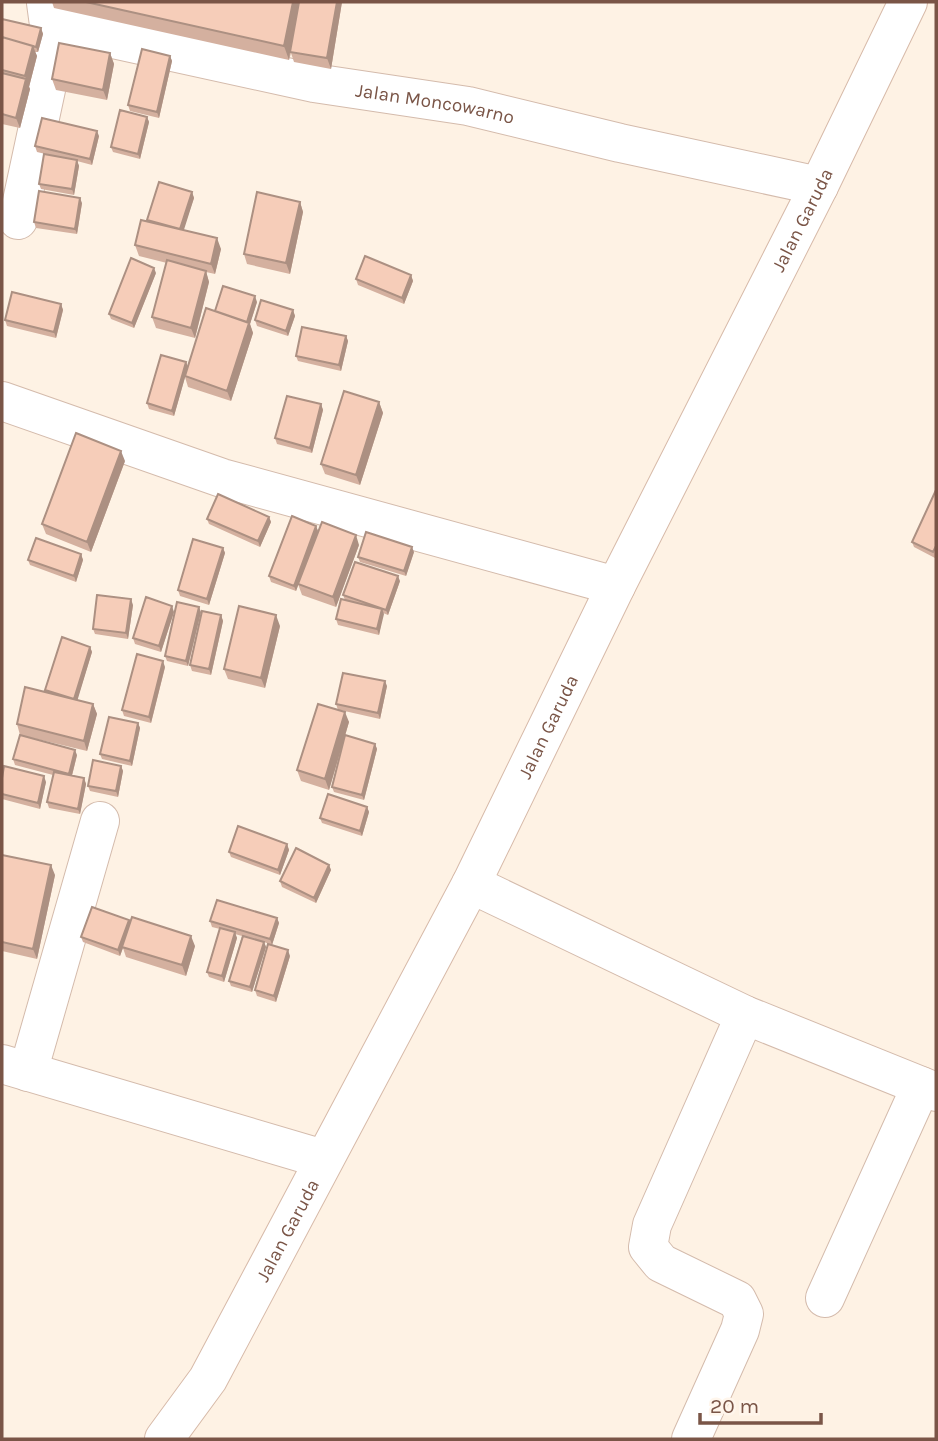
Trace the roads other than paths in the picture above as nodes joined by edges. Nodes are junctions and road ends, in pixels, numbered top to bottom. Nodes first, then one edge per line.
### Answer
1 (908, 2) edge
2 (48, 13) edge
3 (819, 186) junction
4 (18, 220) dead end
5 (2, 401) edge
6 (616, 586) junction
7 (100, 821) dead end
8 (471, 884) junction
9 (745, 1015) junction
10 (15, 1068) edge
11 (929, 1089) edge
12 (323, 1159) junction
13 (825, 1298) dead end
14 (164, 1439) edge
15 (691, 1439) edge

1 - 3 street, Jalan Garuda
2 - 3 street, Jalan Moncowarno
2 - 4 street
3 - 6 street, Jalan Garuda
5 - 6 street
6 - 8 street, Jalan Garuda
7 - 10 street
8 - 9 street
8 - 12 street, Jalan Garuda
9 - 11 street
9 - 15 street
10 - 12 street
11 - 13 street
12 - 14 street, Jalan Garuda

